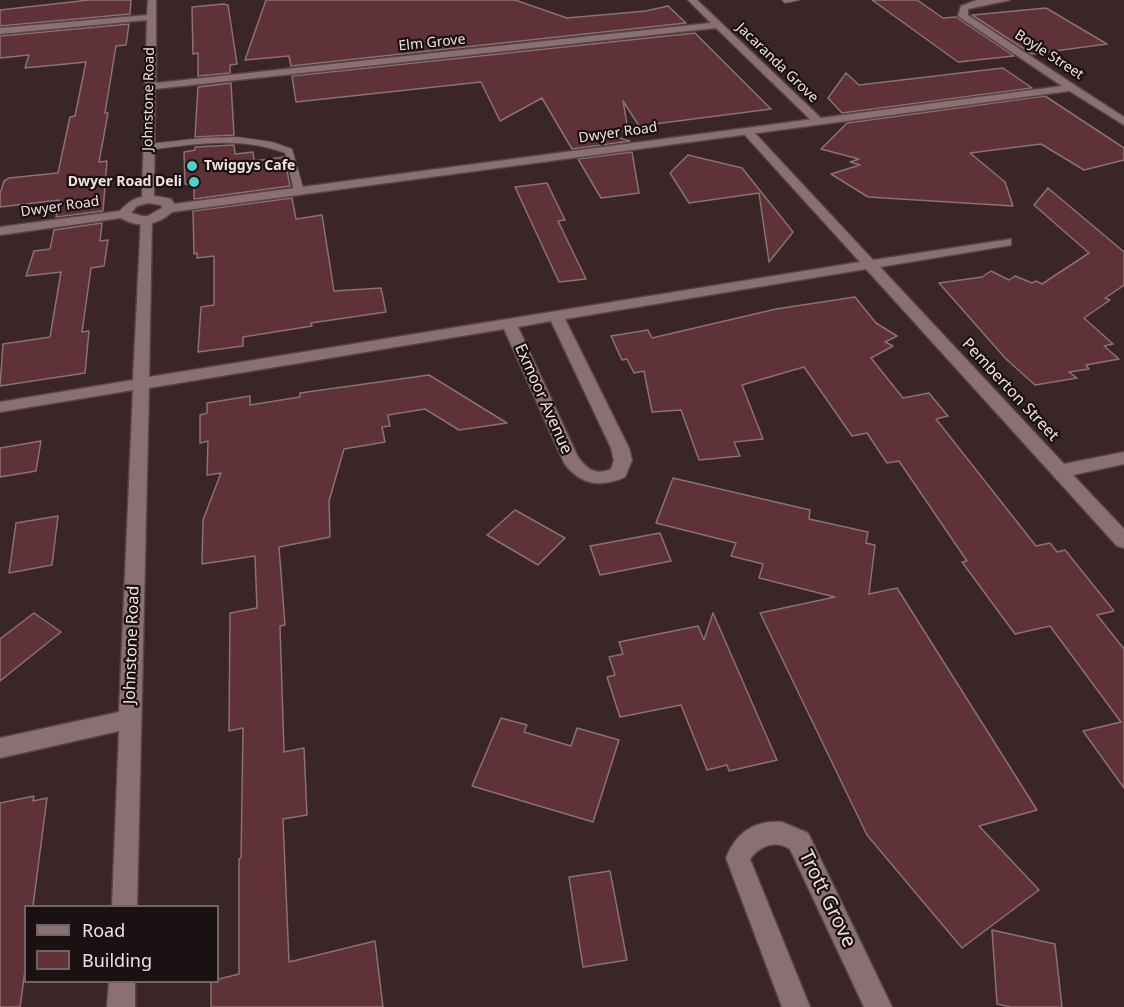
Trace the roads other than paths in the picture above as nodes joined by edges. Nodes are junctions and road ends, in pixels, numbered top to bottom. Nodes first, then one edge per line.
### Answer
1 (153, 0) edge
2 (692, 0) edge
3 (797, 0) edge
4 (1006, 0) edge
5 (786, 1) edge
6 (151, 17) junction
7 (718, 25) junction
8 (0, 31) edge
9 (149, 87) junction
10 (1072, 88) junction
11 (818, 121) junction
12 (1124, 122) edge
13 (747, 131) junction
14 (149, 147) junction
15 (299, 191) junction
16 (148, 199) junction
17 (168, 209) junction
18 (124, 214) junction
19 (146, 220) junction
20 (0, 231) edge
21 (1006, 242) dead end
22 (870, 264) junction
23 (556, 316) junction
24 (509, 324) junction
25 (142, 384) junction
26 (0, 407) edge
27 (1124, 458) edge
28 (1061, 471) junction
29 (1124, 541) edge
30 (129, 719) junction
31 (0, 748) edge
32 (124, 905) edge
33 (122, 983) edge
34 (121, 1007) edge
35 (795, 1007) edge
36 (878, 1007) edge

1 - 6 street, Johnstone Road
2 - 7 street, Jacaranda Grove
3 - 5 lane
4 - 10 street, Boyle Street
6 - 8 street
6 - 9 street, Johnstone Road
7 - 9 street, Elm Grove
7 - 11 street, Jacaranda Grove
9 - 14 street, Johnstone Road
10 - 11 street, Dwyer Road
10 - 12 street, Boyle Street
11 - 13 street, Dwyer Road
13 - 15 street, Dwyer Road
13 - 22 street, Pemberton Street
14 - 15 lane
14 - 16 street, Johnstone Road
15 - 17 street, Dwyer Road
16 - 17 street
16 - 18 street
17 - 19 street, Dwyer Road
18 - 19 street
18 - 20 street, Dwyer Road
19 - 25 street, Johnstone Road
21 - 22 street
22 - 23 street, Exmoor Avenue
22 - 28 street, Pemberton Street
23 - 24 street, Exmoor Avenue
23 - 24 street, Exmoor Avenue
24 - 25 street, Exmoor Avenue
25 - 26 street
25 - 30 street, Johnstone Road
27 - 28 street
28 - 29 street, Pemberton Street
30 - 31 street
30 - 32 street, Johnstone Road
33 - 34 street
35 - 36 street, Trott Grove

